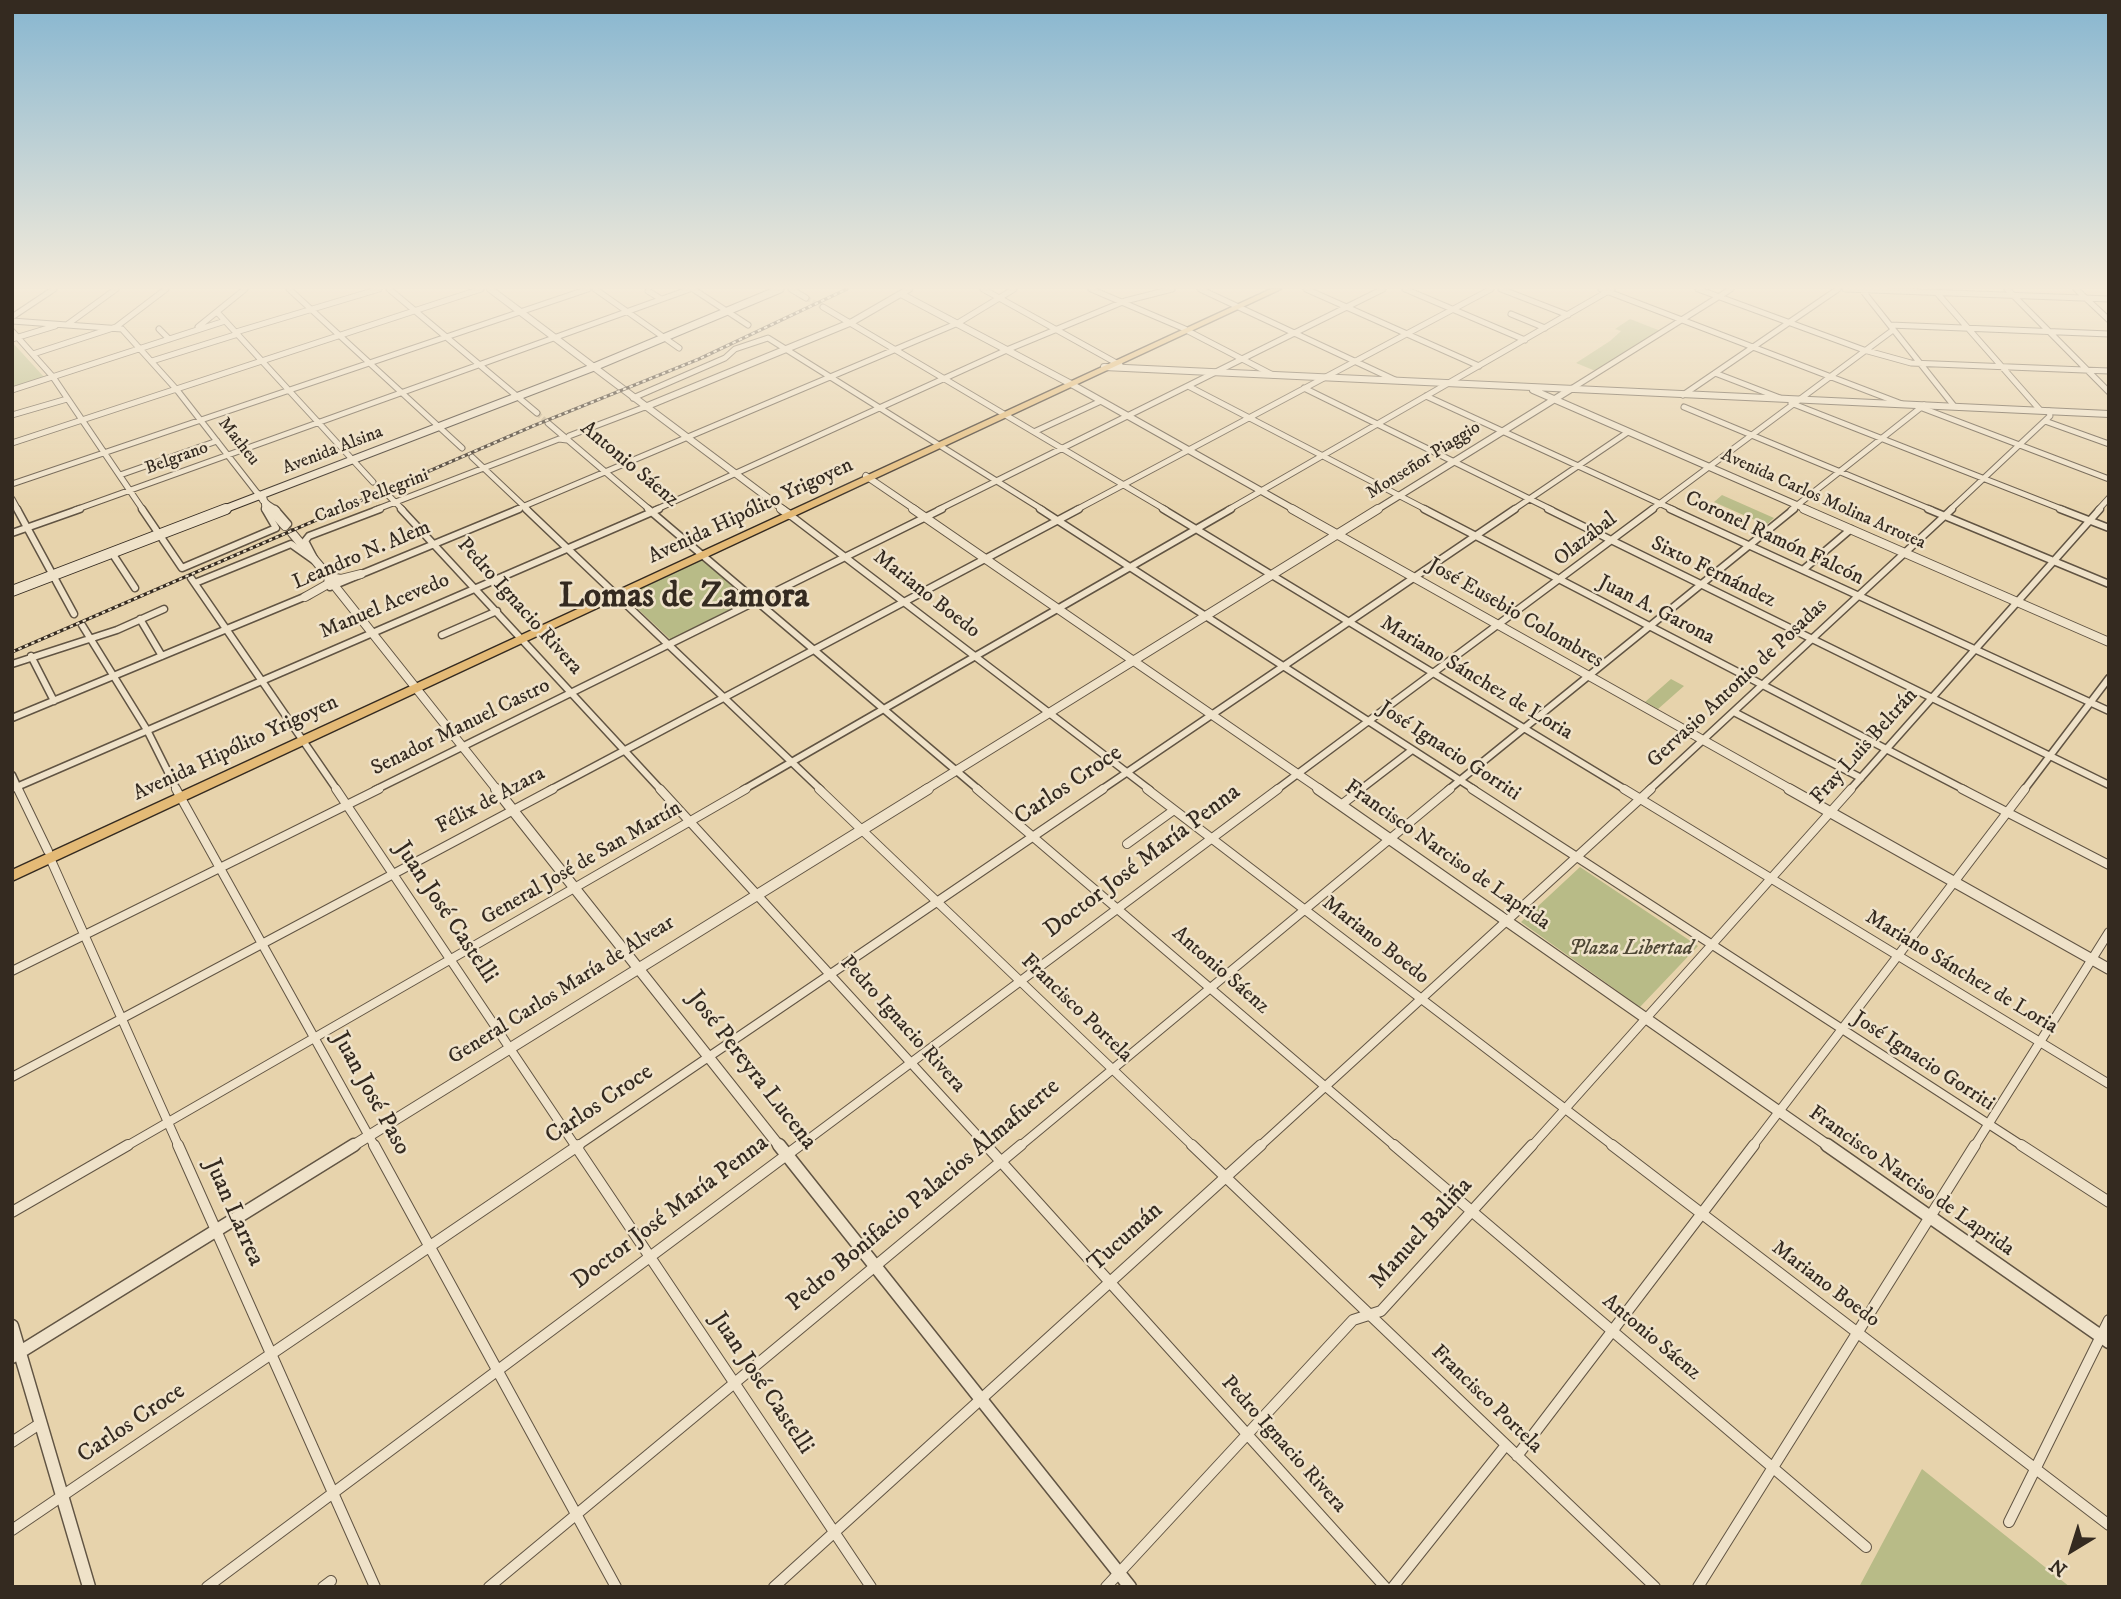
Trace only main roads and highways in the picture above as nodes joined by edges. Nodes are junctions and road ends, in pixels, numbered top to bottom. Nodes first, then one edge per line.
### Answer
1 (599, 364) edge
2 (1117, 364) edge
3 (1072, 384) joint
4 (1007, 414) joint
5 (939, 444) joint
6 (867, 477) joint
7 (262, 496) junction
8 (160, 533) junction
9 (52, 574) junction
10 (12, 589) edge
11 (49, 855) junction
12 (12, 868) edge
13 (12, 876) edge

1 - 7 main road, Avenida Alsina
2 - 3 main road, Avenida Hipólito Yrigoyen
3 - 4 main road, Avenida Hipólito Yrigoyen
4 - 5 main road, Avenida Hipólito Yrigoyen
5 - 6 main road, Avenida Hipólito Yrigoyen
6 - 11 main road, Avenida Hipólito Yrigoyen
7 - 8 main road, Avenida Alsina
7 - 8 main road, Avenida Alsina
8 - 9 main road, Avenida Alsina
8 - 9 main road, Avenida Alsina
9 - 10 main road, Avenida Alsina
11 - 12 main road, Avenida Hipólito Yrigoyen
11 - 13 main road, Avenida Hipólito Yrigoyen

